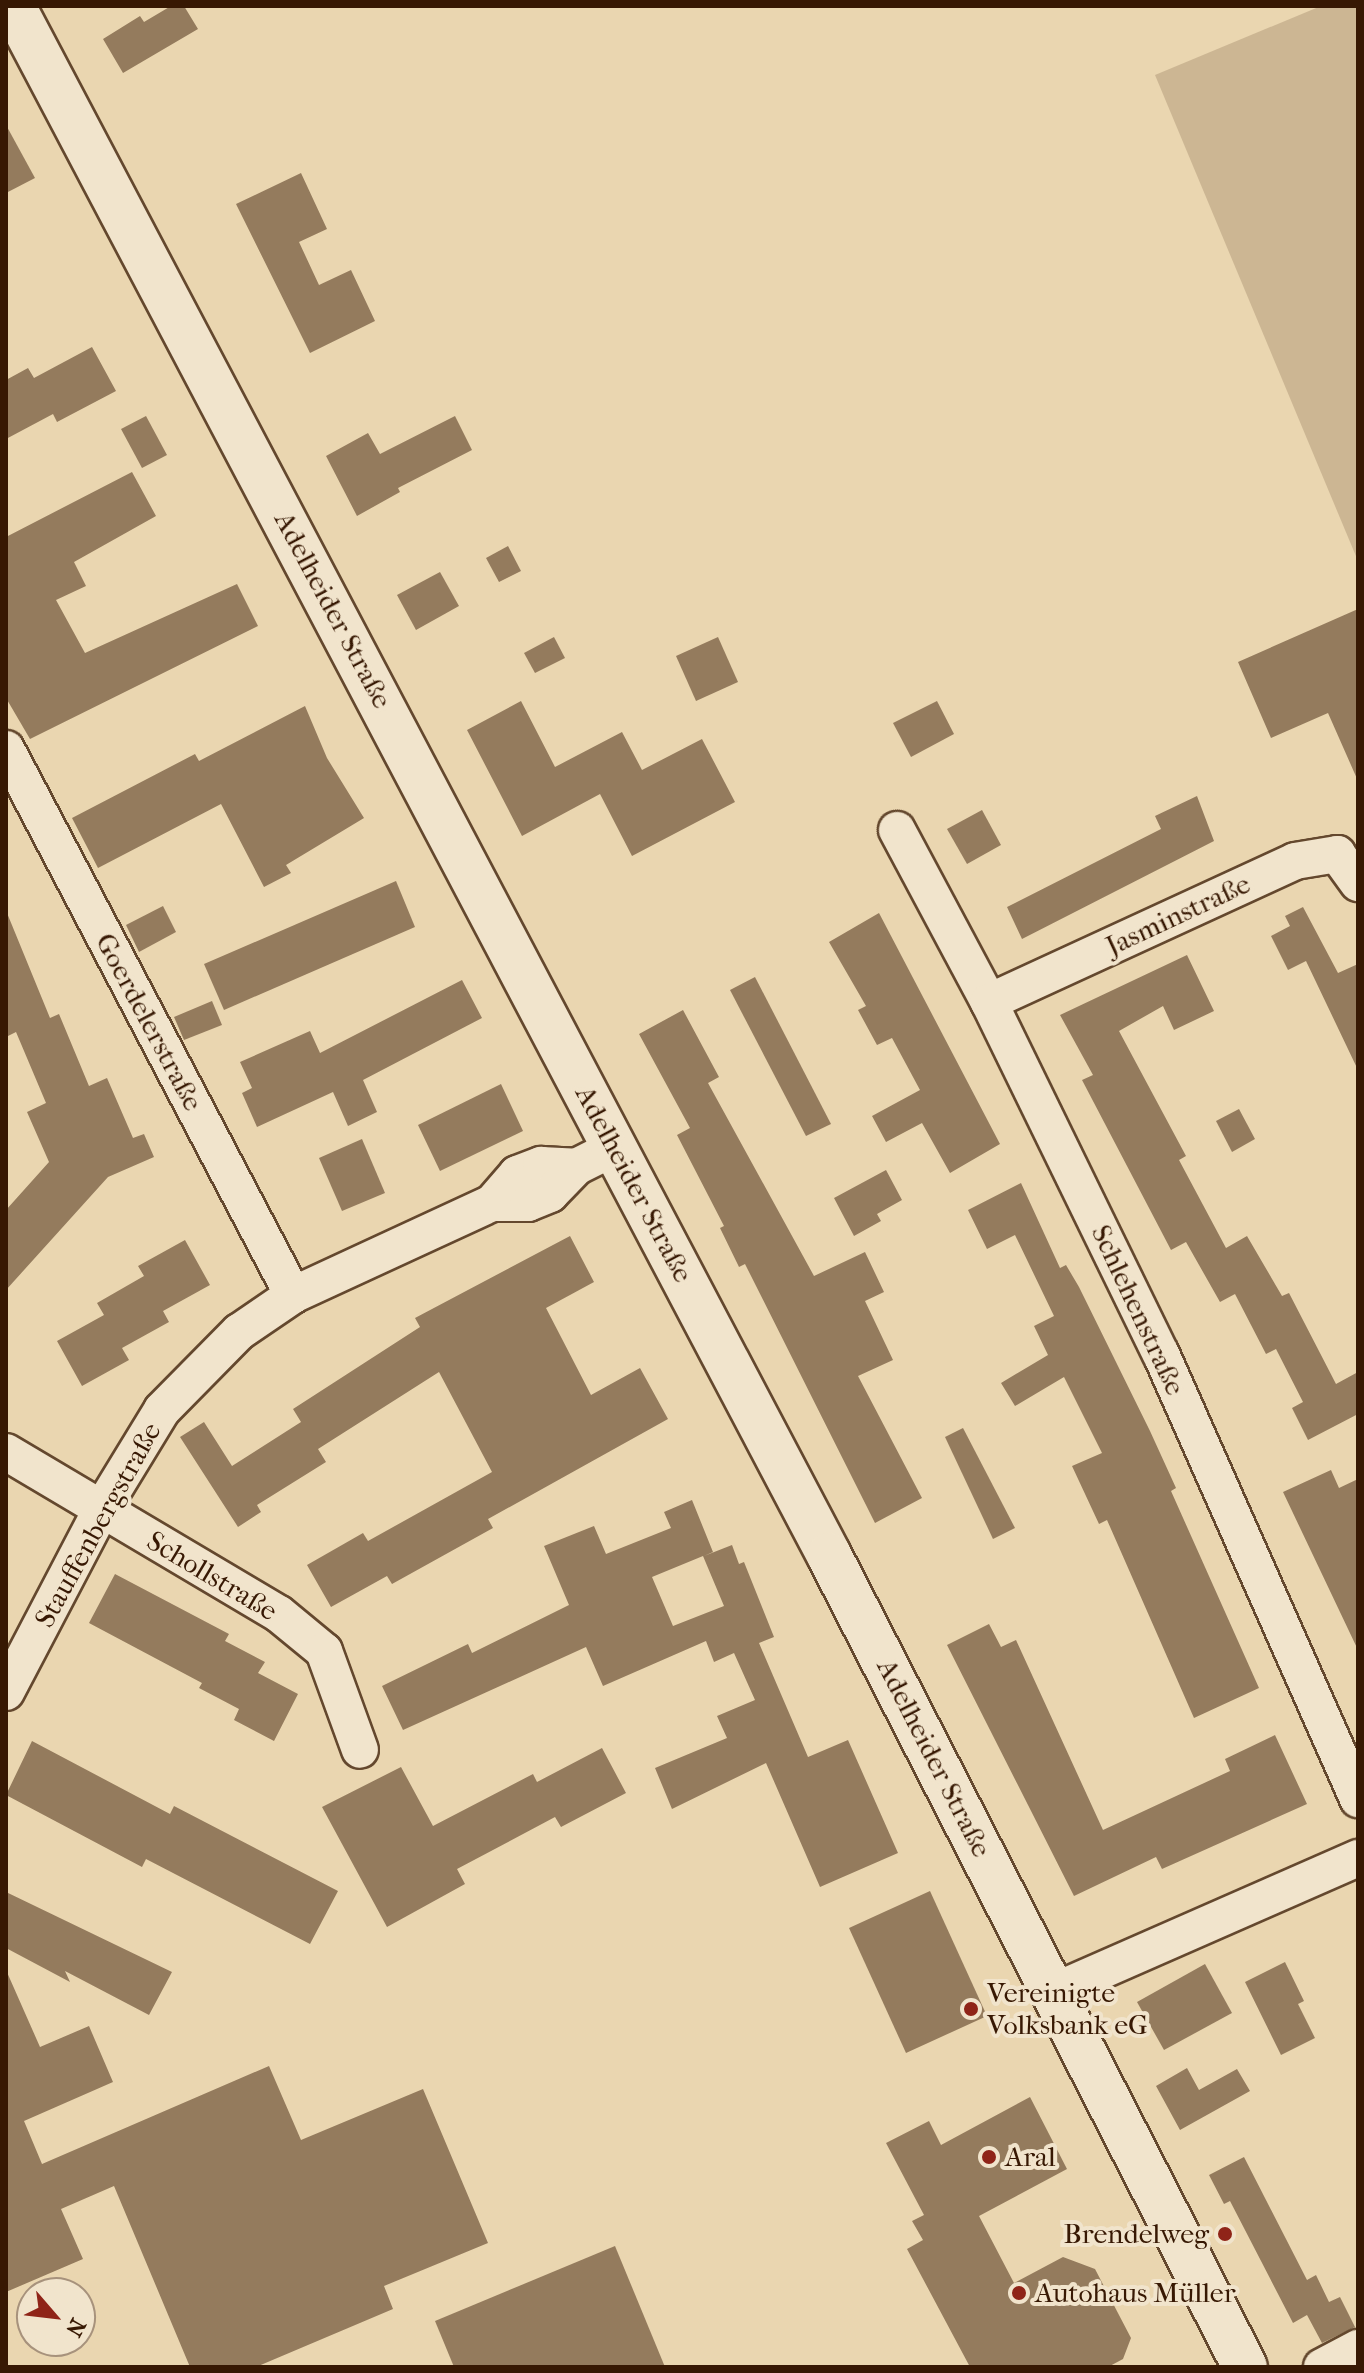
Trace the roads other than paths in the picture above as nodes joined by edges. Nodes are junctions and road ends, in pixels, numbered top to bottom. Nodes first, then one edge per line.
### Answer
1 (13, 6) edge
2 (6, 749) edge
3 (17, 795) edge
4 (897, 830) dead end
5 (1358, 883) edge
6 (989, 1002) junction
7 (595, 1158) junction
8 (293, 1295) junction
9 (6, 1452) edge
10 (93, 1525) junction
11 (6, 1692) edge
12 (360, 1750) dead end
13 (1358, 1799) edge
14 (1358, 1858) edge
15 (1055, 1991) junction
16 (1358, 2348) edge
17 (1245, 2367) edge
18 (1322, 2367) edge

1 - 7 main road, Adelheider Straße
2 - 3 street, Goerdelerstraße
3 - 8 street, Goerdelerstraße
4 - 6 street, Schlehenstraße
5 - 6 street, Jasminstraße
6 - 13 street, Schlehenstraße
7 - 8 street, Stauffenbergstraße
7 - 15 main road, Adelheider Straße
8 - 10 street, Stauffenbergstraße
9 - 10 street, Schollstraße
10 - 11 street, Stauffenbergstraße
10 - 12 street, Schollstraße
14 - 15 street
15 - 17 main road, Adelheider Straße
16 - 18 street

